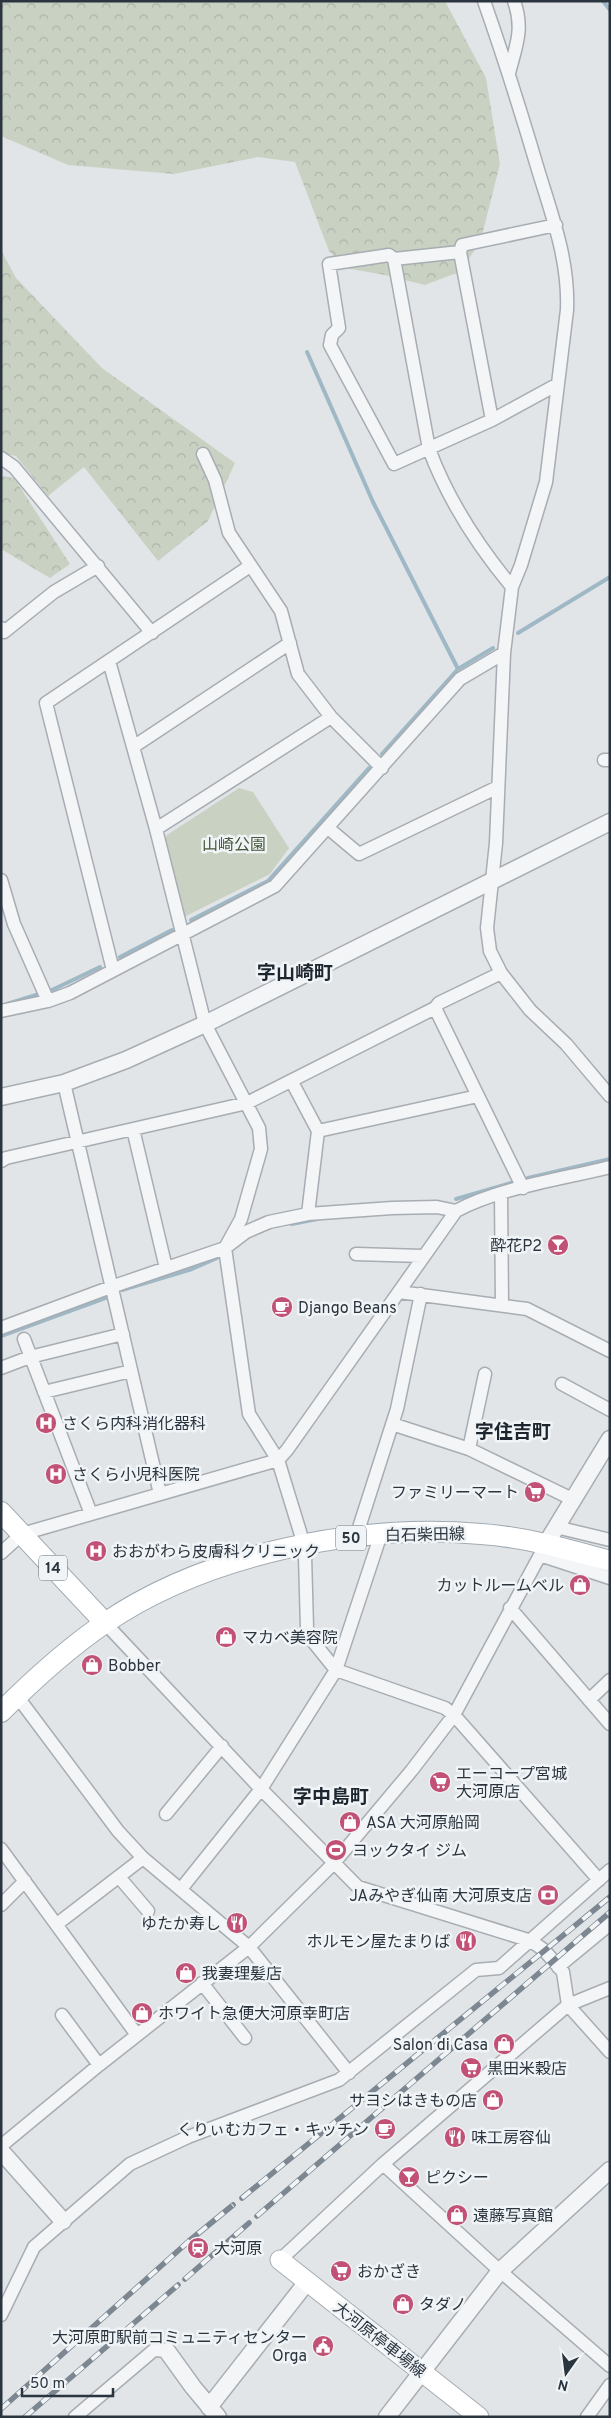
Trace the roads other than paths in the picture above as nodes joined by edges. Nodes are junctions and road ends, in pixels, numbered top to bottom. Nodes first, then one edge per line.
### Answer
1 (484, 1) edge
2 (514, 1) edge
3 (509, 73) junction
4 (556, 225) junction
5 (460, 252) junction
6 (394, 259) junction
7 (558, 384) junction
8 (492, 420) junction
9 (429, 449) junction
10 (203, 454) dead end
11 (1, 458) edge
12 (98, 566) junction
13 (250, 566) junction
14 (512, 587) junction
15 (1, 628) edge
16 (152, 633) junction
17 (290, 643) junction
18 (504, 653) junction
19 (109, 661) junction
20 (331, 717) junction
21 (133, 747) junction
22 (382, 768) junction
23 (498, 787) junction
24 (610, 822) edge
25 (328, 828) junction
26 (156, 830) junction
27 (1, 880) edge
28 (492, 880) junction
29 (182, 932) junction
30 (114, 970) junction
31 (501, 973) junction
32 (45, 996) junction
33 (435, 1008) junction
34 (1, 1011) edge
35 (205, 1024) junction
36 (292, 1082) junction
37 (64, 1083) junction
38 (478, 1096) junction
39 (610, 1096) edge
40 (1, 1097) edge
41 (247, 1103) junction
42 (133, 1129) junction
43 (318, 1131) junction
44 (78, 1142) junction
45 (1, 1161) edge
46 (610, 1168) edge
47 (523, 1188) junction
48 (501, 1194) junction
49 (456, 1212) junction
50 (308, 1214) junction
51 (225, 1248) junction
52 (356, 1254) dead end
53 (422, 1256) junction
54 (166, 1268) junction
55 (112, 1287) junction
56 (399, 1292) junction
57 (421, 1294) junction
58 (502, 1304) junction
59 (1, 1328) edge
60 (123, 1334) junction
61 (24, 1339) dead end
62 (610, 1350) edge
63 (30, 1357) junction
64 (1, 1368) edge
65 (131, 1371) junction
66 (485, 1374) dead end
67 (562, 1384) dead end
68 (44, 1392) junction
69 (610, 1410) edge
70 (392, 1424) junction
71 (610, 1439) edge
72 (469, 1449) junction
73 (278, 1460) junction
74 (160, 1494) junction
75 (572, 1499) junction
76 (1, 1512) edge
77 (91, 1514) junction
78 (556, 1527) junction
79 (22, 1534) junction
80 (381, 1534) junction
81 (356, 1537) junction
82 (610, 1540) edge
83 (303, 1545) junction
84 (543, 1549) junction
85 (1, 1553) edge
86 (610, 1561) edge
87 (610, 1578) edge
88 (510, 1608) junction
89 (105, 1623) junction
90 (336, 1670) junction
91 (610, 1680) edge
92 (17, 1696) junction
93 (589, 1700) junction
94 (1, 1712) edge
95 (454, 1715) junction
96 (610, 1724) edge
97 (222, 1746) junction
98 (261, 1789) junction
99 (166, 1814) dead end
100 (1, 1848) edge
101 (143, 1858) junction
102 (334, 1863) junction
103 (610, 1870) edge
104 (119, 1877) junction
105 (599, 1880) junction
106 (25, 1882) junction
107 (181, 1889) junction
108 (1, 1906) edge
109 (148, 1911) dead end
110 (56, 1924) junction
111 (610, 1924) edge
112 (531, 1941) junction
113 (249, 1947) junction
114 (558, 1967) junction
115 (202, 1983) junction
116 (610, 1988) edge
117 (568, 2005) junction
118 (62, 2015) dead end
119 (137, 2035) junction
120 (245, 2038) dead end
121 (610, 2052) edge
122 (99, 2065) junction
123 (349, 2074) junction
124 (1, 2146) edge
125 (1, 2151) edge
126 (383, 2164) junction
127 (610, 2170) edge
128 (63, 2221) junction
129 (280, 2260) joint
130 (500, 2271) junction
131 (307, 2282) junction
132 (1, 2314) edge
133 (167, 2351) joint
134 (610, 2366) edge
135 (421, 2371) junction
136 (610, 2385) edge
137 (214, 2412) edge
138 (75, 2417) edge
139 (387, 2417) edge
140 (479, 2417) edge
141 (587, 2417) edge

1 - 3 street
2 - 3 street
3 - 4 street
4 - 5 street
4 - 7 street
5 - 6 street
5 - 8 street
6 - 9 street
6 - 9 street
7 - 8 street
7 - 14 street
8 - 9 street
9 - 14 street
10 - 13 street
11 - 12 street
12 - 15 street
12 - 16 street
13 - 16 street
13 - 17 street
14 - 18 street
16 - 19 street
17 - 20 street
17 - 21 street
18 - 22 street
18 - 23 street
19 - 21 street
19 - 30 street
20 - 22 street
20 - 26 street
21 - 26 street
22 - 25 street
23 - 25 street
23 - 28 street
24 - 28 street
25 - 29 street
26 - 29 street
27 - 32 street
28 - 31 street
28 - 35 street
29 - 30 street
29 - 35 street
30 - 32 street
31 - 33 street
31 - 39 street
32 - 34 street
33 - 36 street
33 - 38 street
35 - 37 street
35 - 41 street
36 - 41 street
36 - 43 street
37 - 40 street
37 - 44 street
38 - 43 street
38 - 47 street
41 - 42 street
41 - 51 street
42 - 44 street
42 - 54 street
43 - 50 street
44 - 45 street
44 - 55 street
46 - 47 street
47 - 48 street
48 - 49 street
48 - 58 street
49 - 50 street
49 - 53 street
50 - 51 street
51 - 54 street
51 - 73 street
52 - 53 street
53 - 56 street
54 - 55 street
55 - 59 street
55 - 60 street
56 - 57 street
56 - 73 street
57 - 58 street
57 - 70 street
58 - 62 street
60 - 63 street
60 - 65 street
61 - 63 street
63 - 64 street
63 - 68 street
65 - 68 street
65 - 74 street
66 - 72 street
67 - 69 street
68 - 77 street
70 - 72 street
70 - 81 street
71 - 75 street
72 - 75 street
73 - 74 street
73 - 83 street
74 - 77 street
75 - 78 street
76 - 79 main road, 14
77 - 79 street
78 - 82 street
78 - 84 street
79 - 85 street
79 - 89 main road, 14
80 - 81 main road, 白石柴田線 / 50
80 - 84 main road, 白石柴田線 / 50
80 - 90 street
81 - 83 main road, 白石柴田線 / 50
83 - 89 main road, 白石柴田線 / 50
83 - 90 street
84 - 86 main road, 白石柴田線 / 50
84 - 87 street
84 - 88 street
88 - 93 street
88 - 95 street
89 - 92 main road, 白石柴田線
89 - 97 street
90 - 95 street
90 - 98 street
91 - 93 street
92 - 94 main road, 白石柴田線
92 - 101 street
93 - 96 street
95 - 102 street
95 - 105 street
97 - 98 street
97 - 99 street
98 - 102 street
98 - 107 street
100 - 106 street
101 - 104 street
101 - 107 street
102 - 112 street
102 - 113 street
103 - 105 street
104 - 109 street
104 - 110 street
105 - 112 street
106 - 108 street
106 - 110 street
107 - 113 street
110 - 119 street
111 - 114 street
112 - 114 street
112 - 123 street
113 - 115 street
113 - 123 street
114 - 117 street
115 - 119 street
115 - 120 street
116 - 117 street
117 - 121 street
117 - 126 street
118 - 122 street
119 - 122 street
122 - 124 street
123 - 128 street
125 - 128 street
126 - 129 street
126 - 130 street
127 - 130 street
128 - 132 street
129 - 131 main road, 大河原停車場線
130 - 134 street
130 - 135 street
131 - 135 main road, 大河原停車場線
131 - 137 street
133 - 137 street
133 - 138 street
135 - 139 street
135 - 140 main road, 大河原停車場線
136 - 141 street

